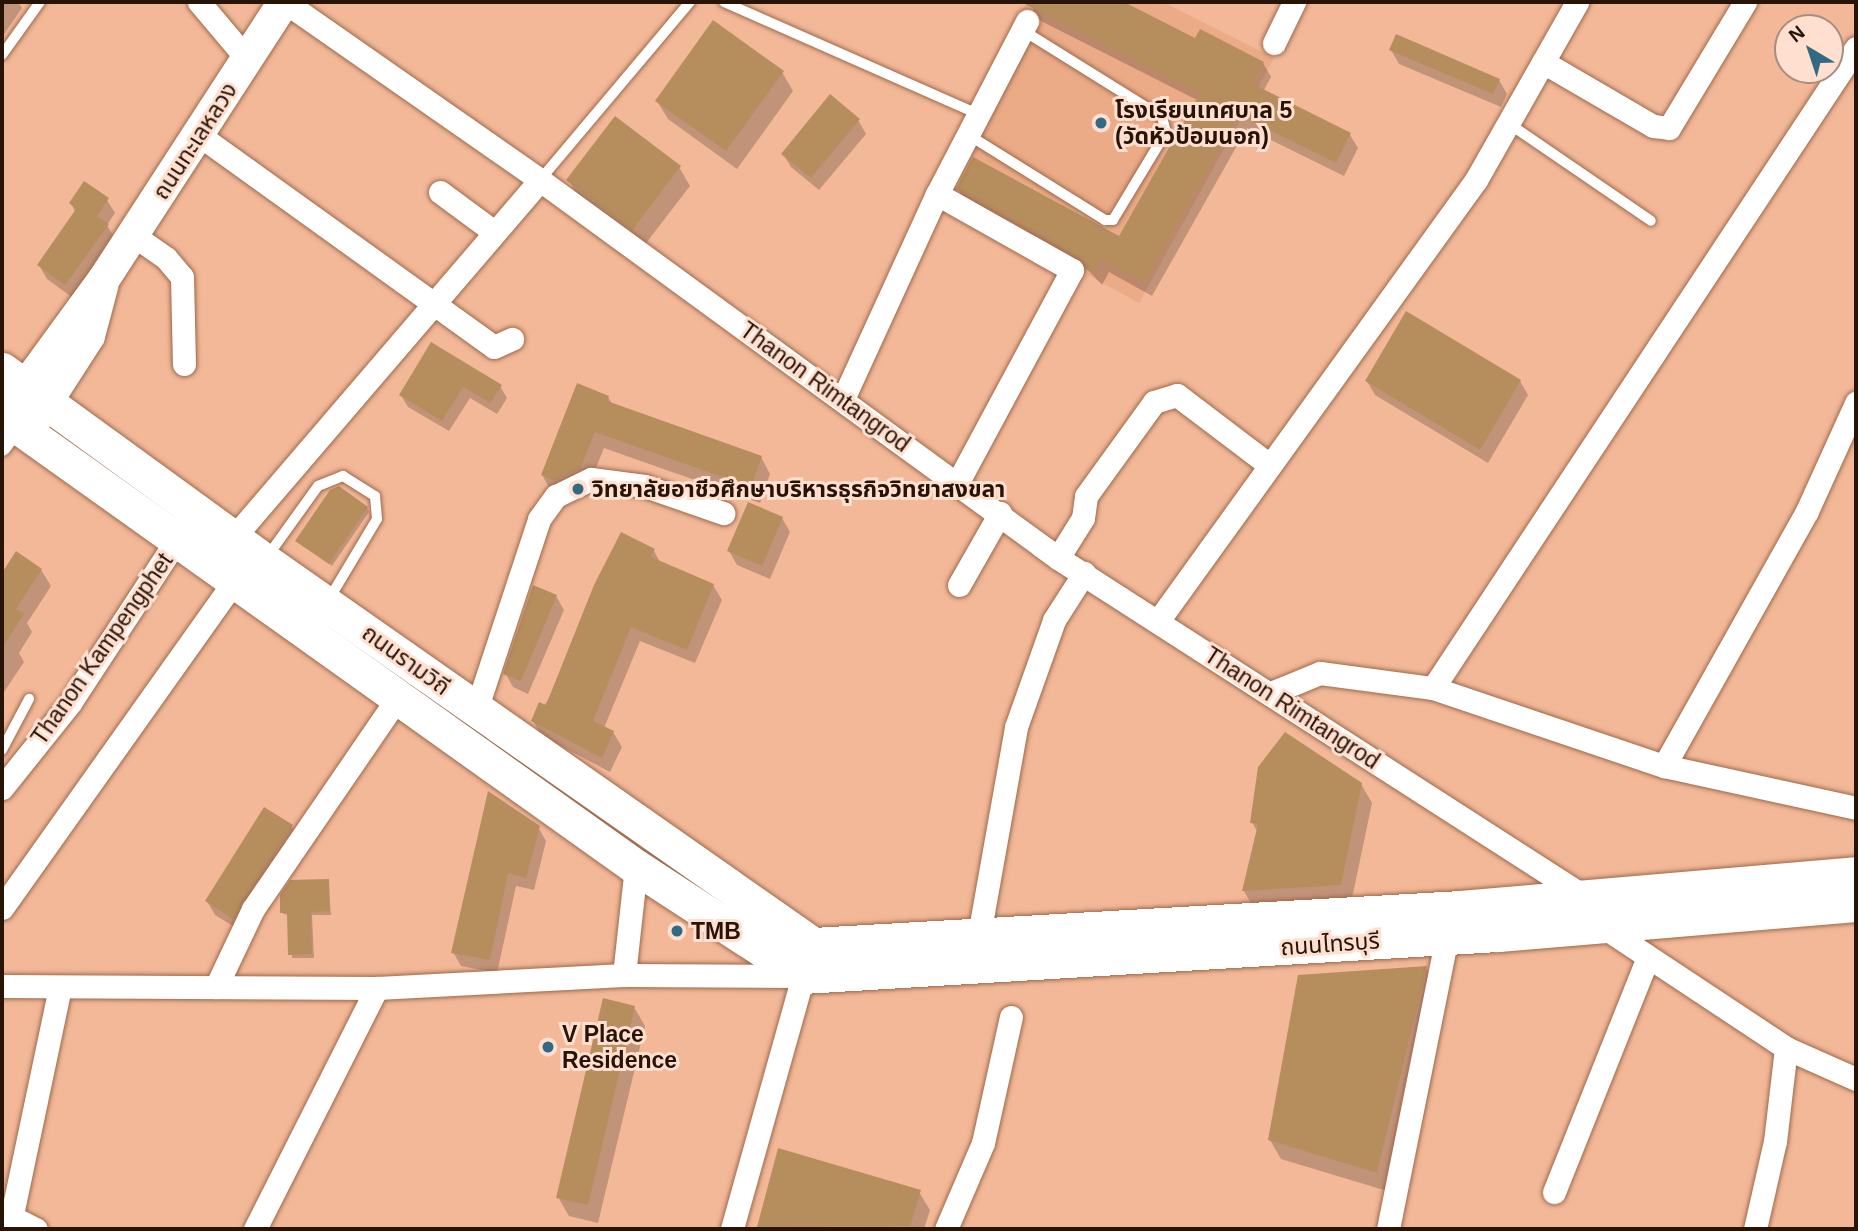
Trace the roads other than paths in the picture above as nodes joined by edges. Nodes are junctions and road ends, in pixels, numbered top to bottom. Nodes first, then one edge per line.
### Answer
1 (40, 2) edge
2 (199, 2) edge
3 (285, 2) edge
4 (690, 2) edge
5 (724, 2) edge
6 (1294, 2) edge
7 (1577, 2) edge
8 (1745, 2) edge
9 (1025, 26) joint
10 (1274, 43) dead end
11 (1856, 48) edge
12 (2, 55) edge
13 (247, 60) junction
14 (1543, 62) junction
15 (978, 114) junction
16 (1508, 123) junction
17 (967, 134) junction
18 (199, 135) junction
19 (540, 180) junction
20 (440, 191) dead end
21 (937, 194) junction
22 (1651, 221) dead end
23 (494, 232) junction
24 (133, 234) junction
25 (434, 304) junction
26 (512, 339) dead end
27 (184, 364) dead end
28 (24, 386) edge
29 (843, 399) junction
30 (1856, 403) edge
31 (10, 427) edge
32 (1268, 464) junction
33 (957, 484) junction
34 (723, 513) dead end
35 (1000, 513) junction
36 (234, 537) junction
37 (176, 541) junction
38 (1058, 558) junction
39 (265, 561) junction
40 (1084, 573) junction
41 (234, 582) junction
42 (959, 585) dead end
43 (327, 603) junction
44 (1158, 621) junction
45 (1433, 688) junction
46 (1271, 693) junction
47 (398, 697) junction
48 (29, 699) dead end
49 (476, 710) junction
50 (6, 732) edge
51 (2, 750) edge
52 (1664, 766) junction
53 (2, 789) edge
54 (1856, 808) edge
55 (636, 867) junction
56 (1856, 874) edge
57 (1856, 904) edge
58 (2, 908) edge
59 (1593, 911) junction
60 (979, 935) junction
61 (1447, 936) junction
62 (768, 954) junction
63 (1647, 960) junction
64 (808, 961) junction
65 (624, 975) junction
66 (665, 975) junction
67 (2, 986) edge
68 (60, 986) junction
69 (216, 987) junction
70 (377, 988) junction
71 (1012, 1017) dead end
72 (1786, 1048) junction
73 (1856, 1079) edge
74 (1554, 1192) dead end
75 (7, 1220) edge
76 (36, 1229) edge
77 (255, 1229) edge
78 (732, 1229) edge
79 (946, 1229) edge
80 (1388, 1229) edge
81 (1755, 1229) edge

1 - 12 lane
2 - 13 street
3 - 13 main road, ถนนทะเลหลวง
3 - 19 street, Thanon Rimtangrod
4 - 19 lane
5 - 15 lane
6 - 10 street
7 - 14 street
8 - 14 street
9 - 15 street
9 - 17 lane
11 - 45 street
13 - 18 main road, ถนนทะเลหลวง
14 - 16 street
15 - 17 street
16 - 22 lane
16 - 32 street
17 - 21 street
18 - 24 main road, ถนนทะเลหลวง
18 - 25 street
19 - 23 street
19 - 29 street, Thanon Rimtangrod
20 - 23 street
21 - 29 street
21 - 33 street
23 - 25 street
24 - 27 street
24 - 28 main road, ถนนทะเลหลวง
25 - 26 street
25 - 36 street
28 - 31 main road, ถนนทะเลหลวง
28 - 36 main road, ถนนรามวิถี
29 - 33 street, Thanon Rimtangrod
30 - 52 street
31 - 37 main road, ถนนรามวิถี
32 - 38 street
32 - 44 street
33 - 35 street, Thanon Rimtangrod
34 - 49 street
35 - 38 street, Thanon Rimtangrod
35 - 42 street
36 - 39 main road, ถนนรามวิถี
37 - 41 main road, ถนนรามวิถี
37 - 53 street, Thanon Kampengphet
38 - 40 street, Thanon Rimtangrod
39 - 43 main road, ถนนรามวิถี
39 - 43 lane
40 - 44 street, Thanon Rimtangrod
40 - 60 street
41 - 47 main road, ถนนรามวิถี
41 - 58 street
43 - 49 main road, ถนนรามวิถี
44 - 46 street, Thanon Rimtangrod
45 - 46 street
45 - 52 street
46 - 59 street, Thanon Rimtangrod
47 - 55 main road, ถนนรามวิถี
47 - 69 street
48 - 50 lane
49 - 64 main road, ถนนรามวิถี
50 - 51 lane
52 - 54 street
55 - 62 main road, ถนนรามวิถี
55 - 65 street
56 - 59 main road, ถนนไทรบุรี
57 - 59 main road, ถนนไทรบุรี
59 - 60 main road, ถนนไทรบุรี
59 - 61 main road, ถนนไทรบุรี
59 - 63 street, Thanon Rimtangrod
60 - 64 main road, ถนนไทรบุรี
61 - 64 main road, ถนนไทรบุรี
61 - 80 street
62 - 64 main road, ถนนรามวิถี
62 - 66 street
63 - 72 street, Thanon Rimtangrod
63 - 74 street
64 - 66 street
64 - 78 street
65 - 66 street
65 - 70 street
67 - 68 street
68 - 69 street
68 - 75 street
69 - 70 street
70 - 77 street
71 - 79 street
72 - 73 street, Thanon Rimtangrod
72 - 81 street
75 - 76 street

